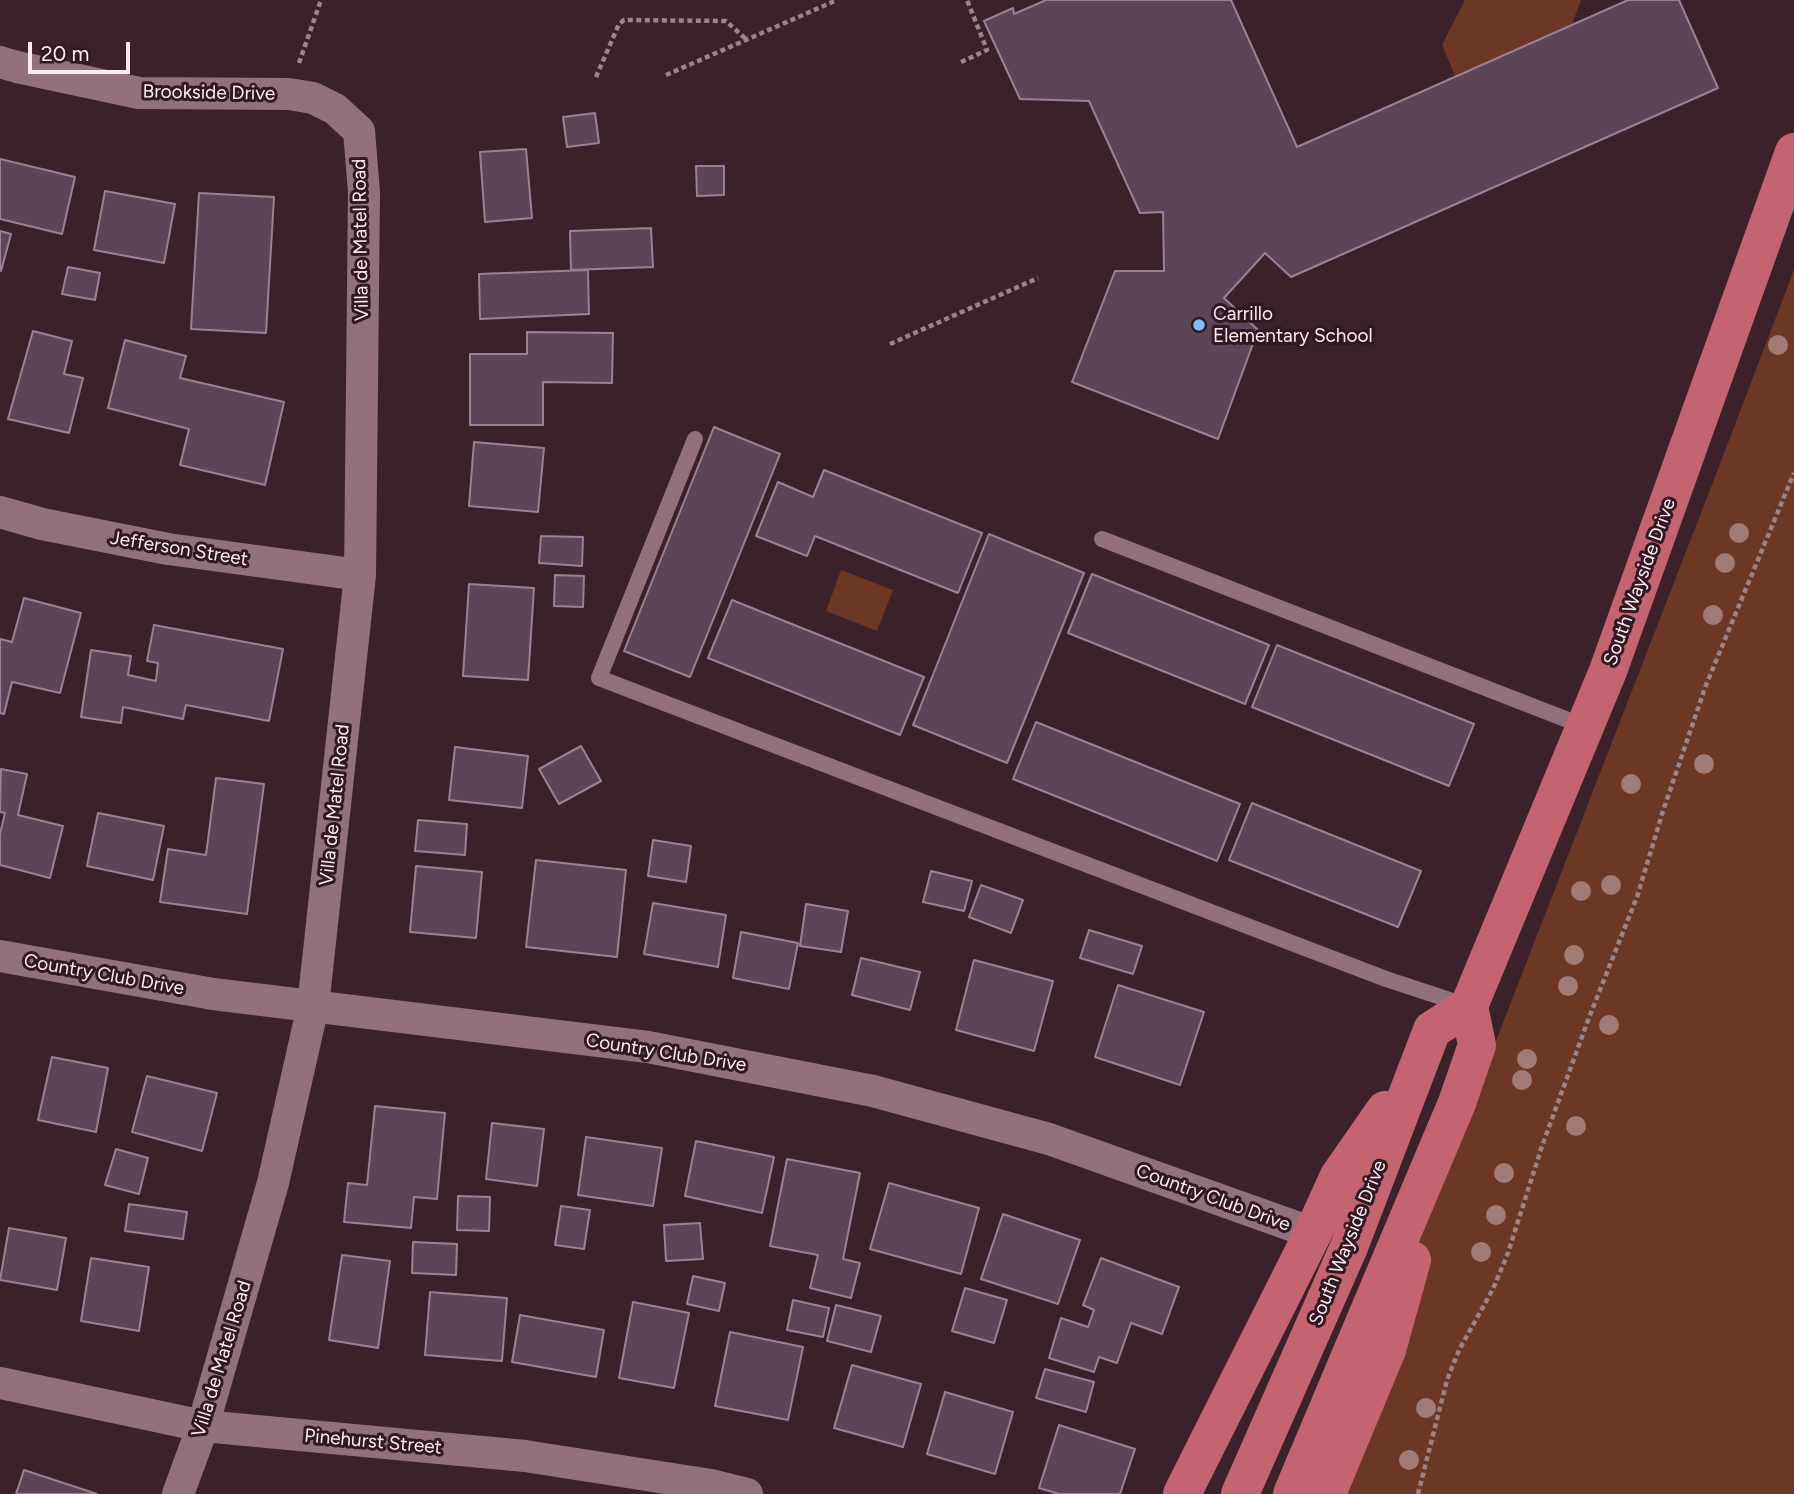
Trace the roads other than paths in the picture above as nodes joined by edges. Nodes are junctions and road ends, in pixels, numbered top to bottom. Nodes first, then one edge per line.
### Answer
1 (0, 61) edge
2 (335, 108) joint
3 (1794, 152) edge
4 (695, 439) dead end
5 (0, 512) edge
6 (1102, 539) dead end
7 (360, 575) junction
8 (1586, 727) junction
9 (0, 956) edge
10 (313, 1006) junction
11 (1469, 1006) junction
12 (1419, 1062) junction
13 (1457, 1103) junction
14 (1313, 1233) junction
15 (0, 1383) edge
16 (203, 1426) junction
17 (178, 1494) edge
18 (747, 1494) edge
19 (1182, 1494) edge
20 (1240, 1494) edge
21 (1292, 1494) edge
22 (1327, 1494) edge

1 - 2 street, Brookside Drive
2 - 7 street, Villa de Matel Road
3 - 8 main road, South Wayside Drive
4 - 11 lane
5 - 7 street, Jefferson Street
6 - 8 lane
7 - 10 street, Villa de Matel Road
8 - 11 main road, South Wayside Drive
9 - 10 street, Country Club Drive
10 - 14 street, Country Club Drive
10 - 16 street, Villa de Matel Road
11 - 12 main road, South Wayside Drive
11 - 13 main road
12 - 14 main road
12 - 20 main road, South Wayside Drive
13 - 21 main road
13 - 22 main road
14 - 19 main road
15 - 16 street, Pinehurst Street
16 - 17 street, Villa de Matel Road
16 - 18 street, Pinehurst Street

